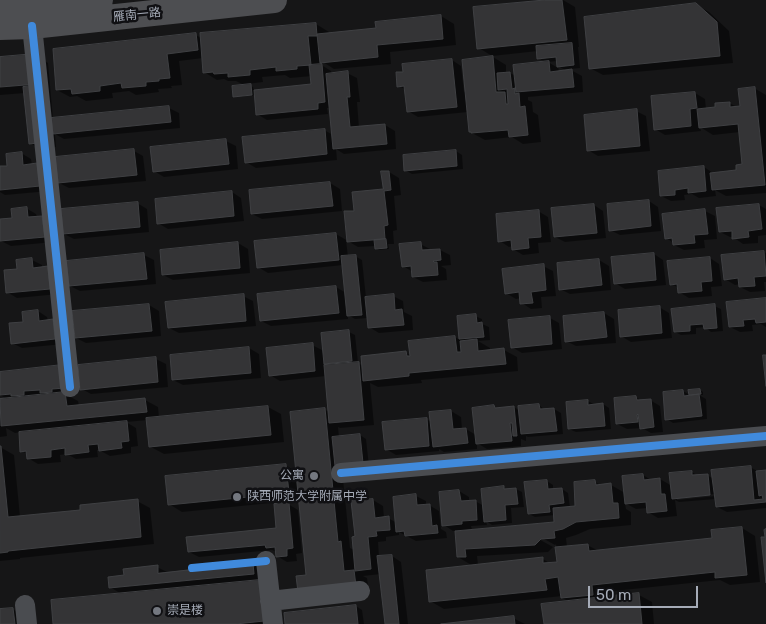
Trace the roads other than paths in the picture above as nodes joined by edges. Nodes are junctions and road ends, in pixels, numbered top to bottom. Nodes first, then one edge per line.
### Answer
1 (100, 0) edge
2 (274, 0) edge
3 (0, 9) edge
4 (32, 26) junction
5 (0, 27) edge
6 (70, 387) dead end
7 (766, 436) edge
8 (341, 473) dead end
9 (266, 561) dead end
10 (360, 591) dead end
11 (270, 601) junction
12 (273, 624) edge

1 - 3 main road, 雁南一路
2 - 4 main road, 雁南一路
4 - 5 main road, 雁南一路
4 - 6 street
7 - 8 street
9 - 11 street
10 - 11 street
11 - 12 street

